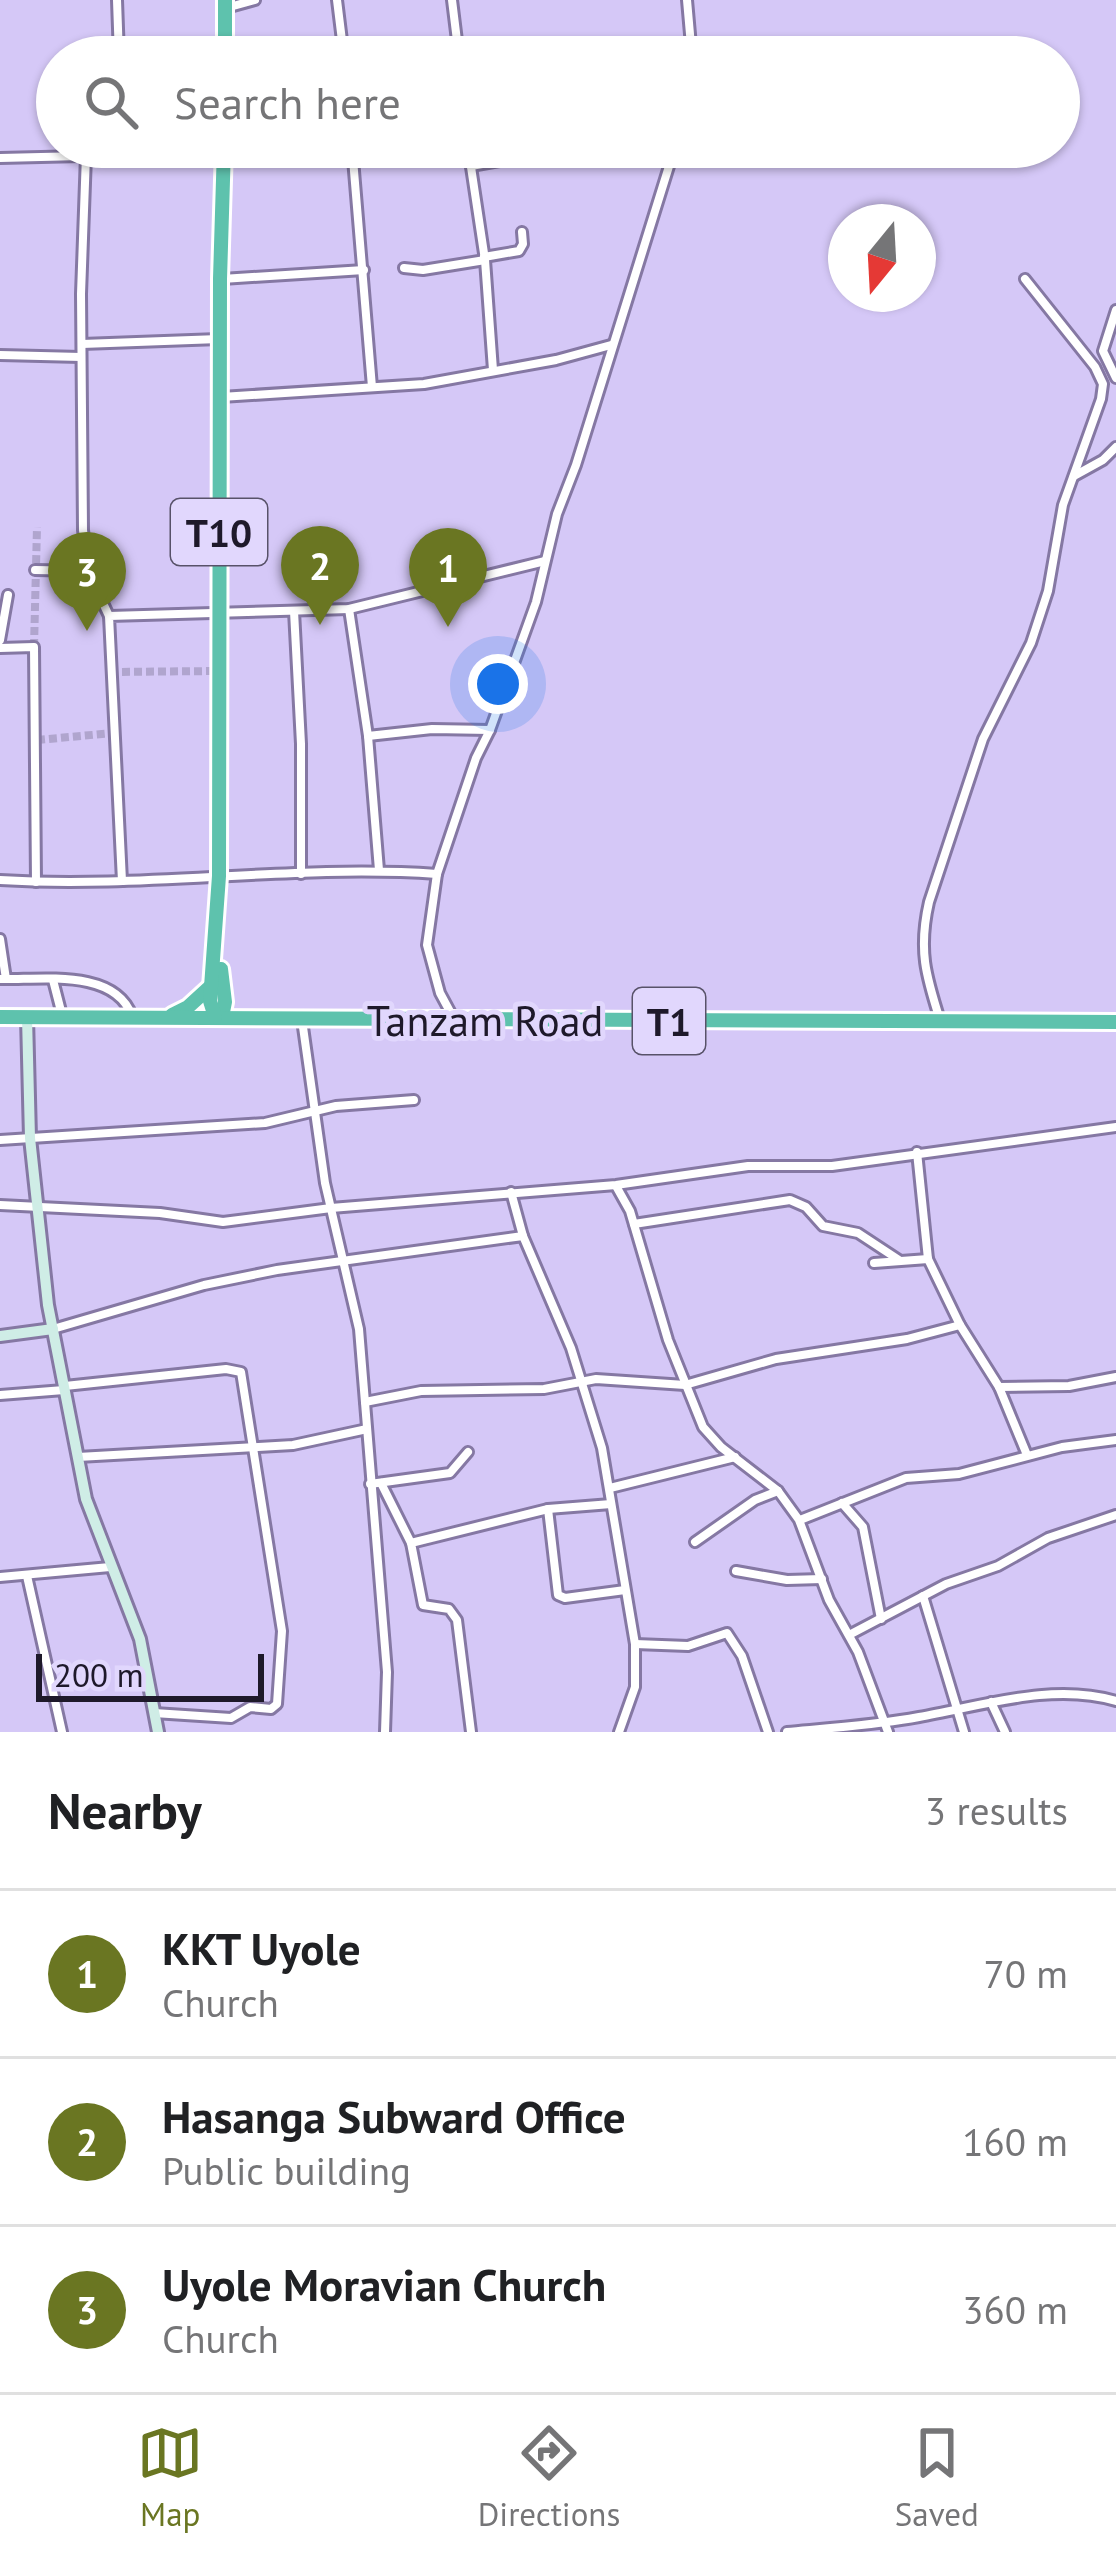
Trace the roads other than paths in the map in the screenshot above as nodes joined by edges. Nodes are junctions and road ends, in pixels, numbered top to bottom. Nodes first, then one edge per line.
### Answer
1 (117, 0) edge
2 (255, 0) edge
3 (337, 0) edge
4 (452, 0) edge
5 (687, 0) edge
6 (225, 4) edge
7 (118, 36) edge
8 (225, 36) edge
9 (341, 36) edge
10 (456, 36) edge
11 (690, 36) edge
12 (36, 157) edge
13 (0, 158) edge
14 (86, 168) edge
15 (223, 168) edge
16 (354, 168) edge
17 (471, 168) edge
18 (670, 168) edge
19 (522, 232) dead end
20 (484, 258) junction
21 (404, 268) dead end
22 (364, 270) junction
23 (220, 279) junction
24 (1025, 279) dead end
25 (1116, 310) edge
26 (221, 339) junction
27 (82, 344) junction
28 (611, 345) junction
29 (0, 355) edge
30 (81, 356) junction
31 (493, 370) junction
32 (1116, 378) edge
33 (372, 387) junction
34 (219, 397) junction
35 (1116, 447) edge
36 (1073, 477) junction
37 (545, 561) junction
38 (35, 570) dead end
39 (88, 571) junction
40 (8, 596) dead end
41 (349, 609) junction
42 (294, 610) junction
43 (219, 614) junction
44 (109, 616) junction
45 (0, 644) edge
46 (490, 730) junction
47 (368, 736) junction
48 (379, 870) junction
49 (301, 874) junction
50 (437, 874) junction
51 (219, 876) junction
52 (0, 880) edge
53 (122, 881) junction
54 (36, 882) junction
55 (0, 939) edge
56 (3, 979) edge
57 (53, 980) junction
58 (217, 981) junction
59 (0, 1016) edge
60 (132, 1016) junction
61 (167, 1016) junction
62 (27, 1017) junction
63 (62, 1017) junction
64 (218, 1017) junction
65 (271, 1017) junction
66 (302, 1018) junction
67 (454, 1020) junction
68 (1116, 1022) edge
69 (941, 1023) junction
70 (414, 1100) dead end
71 (315, 1110) junction
72 (1116, 1127) edge
73 (30, 1138) junction
74 (0, 1140) edge
75 (916, 1152) junction
76 (616, 1185) junction
77 (512, 1192) junction
78 (0, 1204) edge
79 (35, 1204) junction
80 (331, 1208) junction
81 (634, 1224) junction
82 (523, 1236) junction
83 (342, 1258) junction
84 (928, 1259) junction
85 (898, 1260) junction
86 (874, 1263) dead end
87 (960, 1325) junction
88 (53, 1329) junction
89 (0, 1336) edge
90 (1116, 1376) edge
91 (581, 1381) junction
92 (685, 1385) junction
93 (999, 1387) junction
94 (66, 1388) junction
95 (0, 1395) edge
96 (365, 1402) junction
97 (367, 1429) junction
98 (1116, 1440) edge
99 (254, 1448) junction
100 (468, 1453) dead end
101 (1027, 1455) junction
102 (78, 1457) junction
103 (735, 1457) junction
104 (375, 1483) junction
105 (610, 1487) junction
106 (778, 1491) junction
107 (842, 1503) junction
108 (611, 1504) junction
109 (548, 1509) junction
110 (1116, 1515) edge
111 (799, 1520) junction
112 (695, 1542) dead end
113 (411, 1544) junction
114 (110, 1567) junction
115 (736, 1571) dead end
116 (27, 1576) junction
117 (0, 1577) edge
118 (821, 1579) junction
119 (625, 1590) junction
120 (923, 1596) junction
121 (880, 1619) junction
122 (849, 1636) junction
123 (634, 1644) junction
124 (1116, 1701) edge
125 (991, 1702) junction
126 (956, 1709) junction
127 (154, 1713) junction
128 (886, 1727) edge
129 (62, 1732) edge
130 (158, 1732) edge
131 (385, 1732) edge
132 (471, 1732) edge
133 (619, 1732) edge
134 (768, 1732) edge
135 (787, 1732) edge
136 (964, 1732) edge
137 (1005, 1732) edge

1 - 7 street
2 - 6 street
3 - 9 street
4 - 10 street
5 - 11 street
6 - 8 highway
12 - 13 street
14 - 27 street
15 - 23 highway, T10
16 - 22 street
17 - 20 street
18 - 28 street
19 - 20 street
20 - 21 street
20 - 31 street
22 - 23 street
22 - 33 street
23 - 26 highway, T10
24 - 36 street
25 - 32 street
26 - 27 street
26 - 34 highway, T10
27 - 30 street
28 - 31 street
28 - 37 street
29 - 30 street
30 - 39 street
31 - 33 street
33 - 34 street
34 - 43 highway, T10
35 - 36 street
36 - 69 street
37 - 41 street
37 - 46 street
38 - 39 street
39 - 44 street
40 - 45 street
41 - 42 street
41 - 47 street
42 - 43 street
42 - 49 street
43 - 44 street
43 - 51 highway, T10
44 - 53 street
45 - 54 street
46 - 47 street
46 - 50 street
47 - 48 street
48 - 49 street
48 - 50 street
49 - 51 street
50 - 67 street
51 - 53 street
51 - 58 highway, T10
52 - 54 street
53 - 54 street
55 - 56 street
56 - 57 street
57 - 60 street
57 - 63 street
58 - 61 highway
58 - 64 highway, T10
58 - 65 highway
59 - 62 highway, T1
60 - 61 highway, T1
60 - 63 highway, T1
61 - 64 highway, T1
62 - 63 highway, T1
62 - 73 street
64 - 65 highway, Tanzam Road / T1
65 - 66 highway, Tanzam Road / T1
66 - 67 highway, Tanzam Road / T1
66 - 71 street
67 - 69 highway, Tanzam Road / T1
68 - 69 highway, Tanzam Road / T1
70 - 71 street
71 - 73 street
71 - 80 street
72 - 75 street
73 - 74 street
73 - 79 street
75 - 76 street
75 - 84 street
76 - 77 street
76 - 81 street
77 - 80 street
77 - 82 street
78 - 79 street
79 - 80 street
79 - 88 street
80 - 83 street
81 - 85 street
81 - 92 street
82 - 83 street
82 - 91 street
83 - 88 street
83 - 96 street
84 - 85 street
84 - 87 street
85 - 86 street
87 - 92 street
87 - 93 street
88 - 89 street
88 - 94 street
90 - 93 street
91 - 92 street
91 - 96 street
91 - 105 street
92 - 103 street
93 - 101 street
94 - 95 street
94 - 99 street
94 - 102 street
96 - 97 street
97 - 99 street
97 - 104 street
98 - 101 street
99 - 102 street
99 - 127 street
100 - 104 street
101 - 107 street
102 - 114 street
103 - 105 street
103 - 106 street
104 - 113 street
104 - 131 street
105 - 108 street
106 - 111 street
106 - 112 street
107 - 111 street
107 - 121 street
108 - 109 street
108 - 119 street
109 - 113 street
109 - 119 street
110 - 120 street
111 - 118 street
113 - 132 street
114 - 116 street
114 - 127 street
115 - 118 street
116 - 117 street
116 - 129 street
118 - 122 street
119 - 123 street
120 - 121 street
120 - 126 street
121 - 122 street
122 - 128 street
123 - 133 street
123 - 134 street
124 - 125 street
125 - 126 street
125 - 137 street
126 - 128 street
126 - 136 street
127 - 130 street
128 - 135 street

